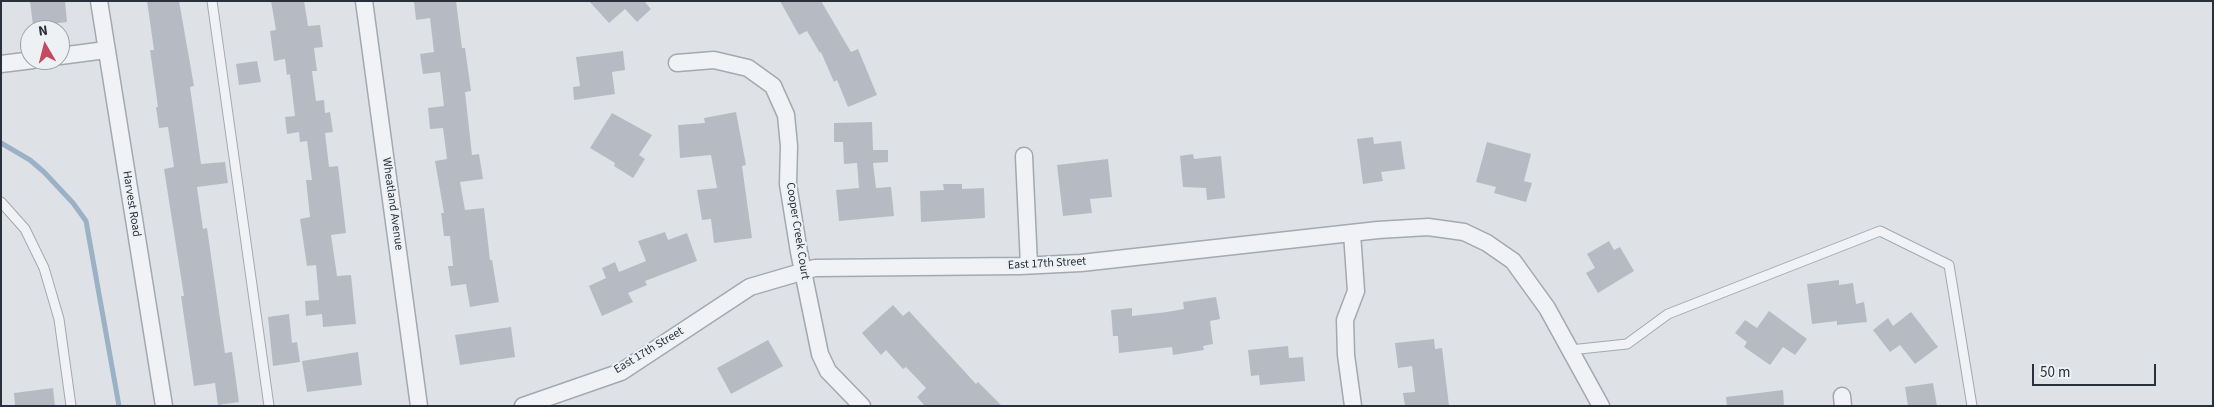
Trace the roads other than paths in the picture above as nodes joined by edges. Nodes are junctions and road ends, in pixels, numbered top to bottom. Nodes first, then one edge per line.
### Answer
1 (99, 1) edge
2 (212, 1) edge
3 (364, 1) edge
4 (106, 50) junction
5 (70, 55) edge
6 (20, 62) edge
7 (677, 63) dead end
8 (1, 64) edge
9 (1024, 156) dead end
10 (1, 202) edge
11 (1352, 233) junction
12 (1029, 265) junction
13 (802, 270) junction
14 (1570, 350) junction
15 (71, 406) edge
16 (164, 406) edge
17 (269, 406) edge
18 (420, 406) edge
19 (523, 406) edge
20 (862, 406) edge
21 (1353, 406) edge
22 (1600, 406) edge
23 (1972, 406) edge

1 - 4 street, Harvest Road
2 - 17 lane
3 - 18 street, Wheatland Avenue
4 - 5 street
4 - 16 street, Harvest Road
6 - 8 street
7 - 13 street, Cooper Creek Court
9 - 12 street
10 - 15 lane
11 - 12 street, East 17th Street
11 - 14 street, East 17th Street
11 - 21 street
12 - 13 street, East 17th Street
13 - 19 street, East 17th Street
13 - 20 street, Cooper Creek Court
14 - 22 street, East 17th Street
14 - 23 lane

